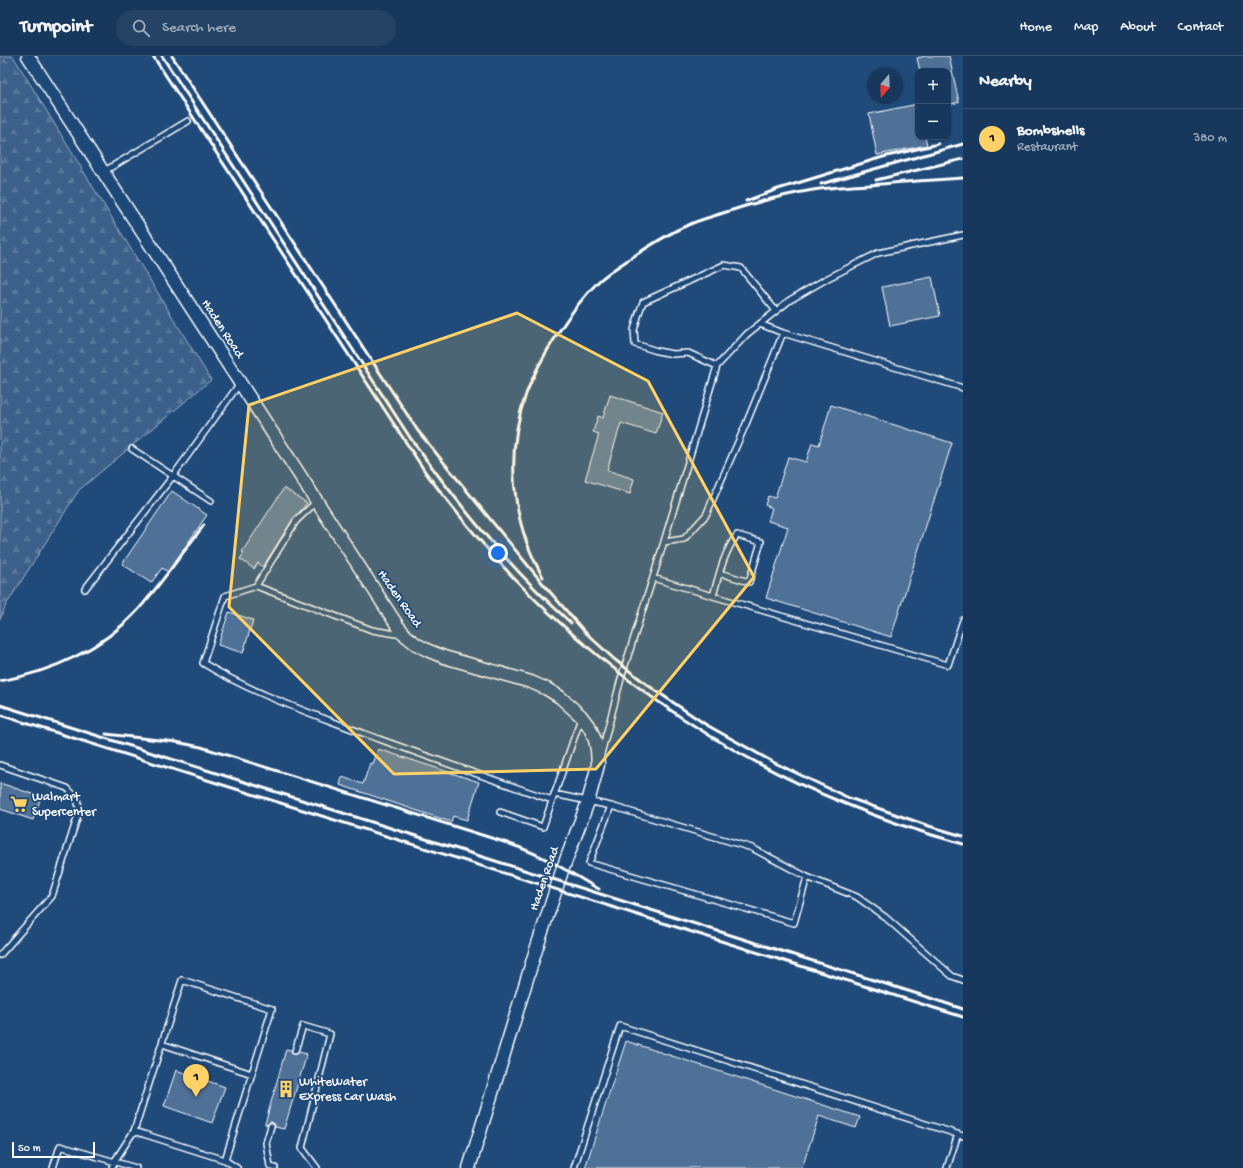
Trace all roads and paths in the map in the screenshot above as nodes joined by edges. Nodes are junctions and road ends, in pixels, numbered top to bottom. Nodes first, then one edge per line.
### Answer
1 (28, 56) edge
2 (188, 121) dead end
3 (103, 172) junction
4 (963, 235) edge
5 (776, 311) junction
6 (760, 324) junction
7 (783, 333) junction
8 (717, 366) junction
9 (240, 382) junction
10 (963, 388) edge
11 (132, 449) dead end
12 (173, 476) junction
13 (211, 501) dead end
14 (317, 501) junction
15 (664, 542) junction
16 (720, 573) junction
17 (653, 578) junction
18 (256, 586) junction
19 (85, 589) dead end
20 (713, 596) junction
21 (963, 620) edge
22 (406, 636) junction
23 (581, 716) junction
24 (0, 765) edge
25 (598, 765) junction
26 (554, 794) junction
27 (552, 800) junction
28 (588, 802) junction
29 (611, 806) junction
30 (500, 812) dead end
31 (807, 877) junction
32 (0, 955) edge
33 (963, 980) edge
34 (162, 1044) junction
35 (295, 1051) dead end
36 (252, 1074) junction
37 (271, 1126) dead end
38 (134, 1131) junction
39 (960, 1135) edge
40 (225, 1160) junction
41 (114, 1162) junction
42 (53, 1168) edge
43 (112, 1168) edge
44 (136, 1168) edge
45 (237, 1168) edge
46 (275, 1168) edge
47 (317, 1168) edge
48 (469, 1168) edge
49 (574, 1168) edge
50 (947, 1168) edge

1 - 3 street, Haden Road
2 - 3 lane
3 - 9 street, Haden Road
4 - 5 lane
5 - 6 lane
5 - 8 lane
6 - 7 lane
6 - 8 lane
7 - 10 lane
7 - 15 lane
8 - 15 lane
9 - 12 lane
9 - 14 street, Haden Road
11 - 12 lane
12 - 13 lane
12 - 19 lane
14 - 18 lane
14 - 22 street, Haden Road
15 - 17 lane
16 - 16 lane
16 - 20 lane
17 - 20 lane
17 - 25 lane
18 - 22 lane
18 - 27 lane
20 - 21 lane
22 - 23 street, Haden Road
23 - 25 street, Haden Road
23 - 26 lane
24 - 32 lane
25 - 28 street, Haden Road
26 - 27 lane
26 - 28 lane
27 - 30 lane
28 - 29 lane
28 - 48 street, Haden Road
29 - 31 lane
29 - 31 lane
31 - 33 lane
34 - 36 lane
34 - 36 lane
34 - 38 lane
35 - 47 lane
36 - 40 lane
37 - 46 lane
38 - 40 lane
38 - 41 lane
39 - 49 lane
39 - 50 lane
40 - 45 lane
41 - 42 lane
41 - 43 lane
41 - 44 lane

